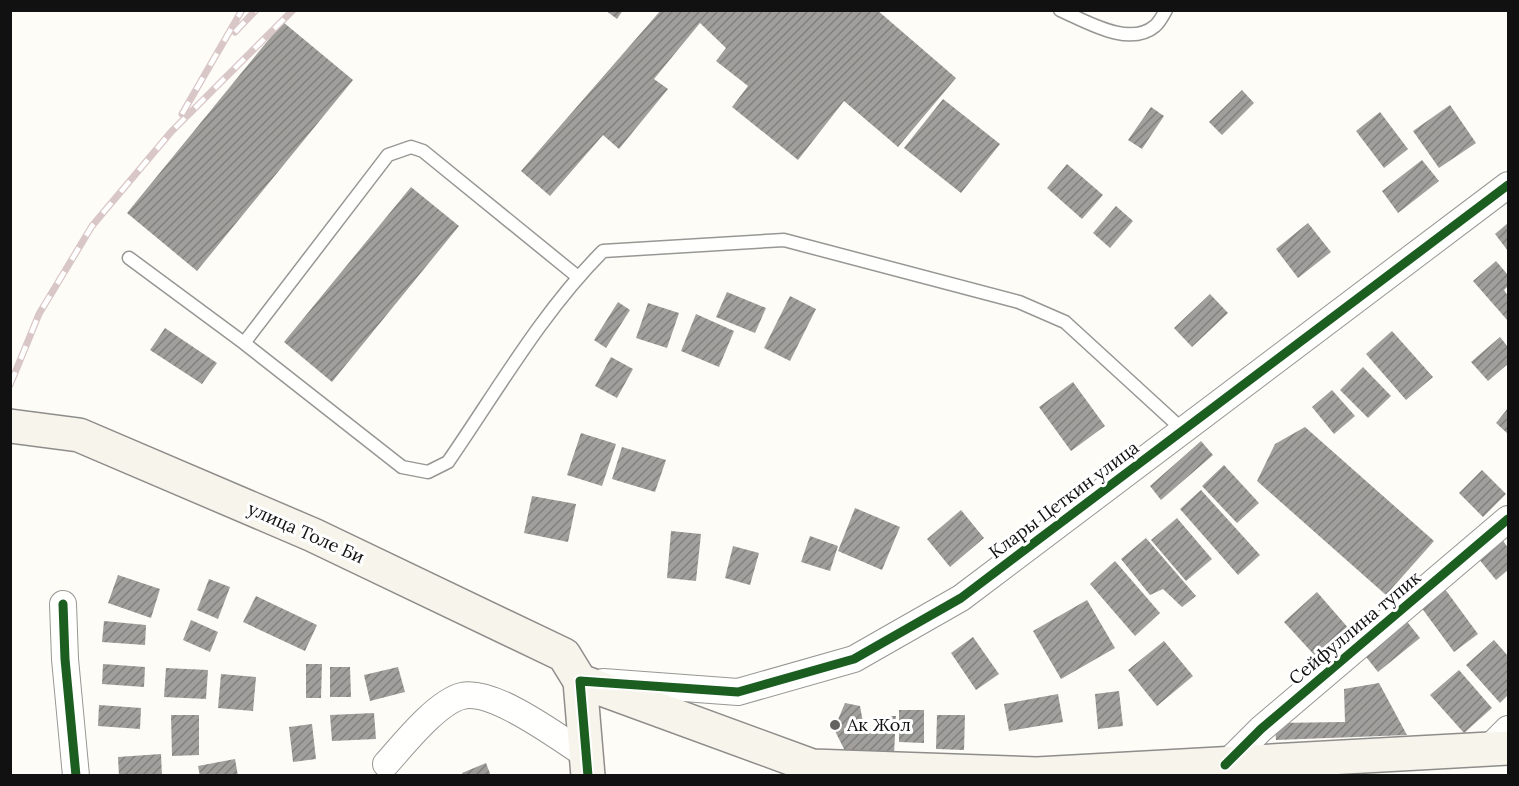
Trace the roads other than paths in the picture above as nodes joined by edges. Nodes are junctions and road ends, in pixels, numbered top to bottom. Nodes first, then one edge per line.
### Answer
1 (1060, 10) edge
2 (1166, 10) edge
3 (1509, 185) edge
4 (129, 258) dead end
5 (578, 277) junction
6 (244, 343) junction
7 (10, 426) edge
8 (1183, 430) junction
9 (1509, 519) edge
10 (63, 604) dead end
11 (572, 668) junction
12 (1502, 742) edge
13 (386, 764) dead end
14 (587, 765) edge
15 (1245, 768) edge
16 (921, 773) edge
17 (76, 776) edge

1 - 2 lane
3 - 8 street, Клары Цеткин улица
4 - 6 lane
5 - 6 lane
5 - 6 lane
5 - 8 lane
7 - 11 main road, улица Толе Би
8 - 11 street, Клары Цеткин улица
9 - 15 street, Сейфуллина тупик
10 - 17 street
11 - 14 main road
11 - 16 main road, улица Толе Би
12 - 15 main road, улица Толе Би
13 - 14 street
15 - 16 main road, улица Толе Би

